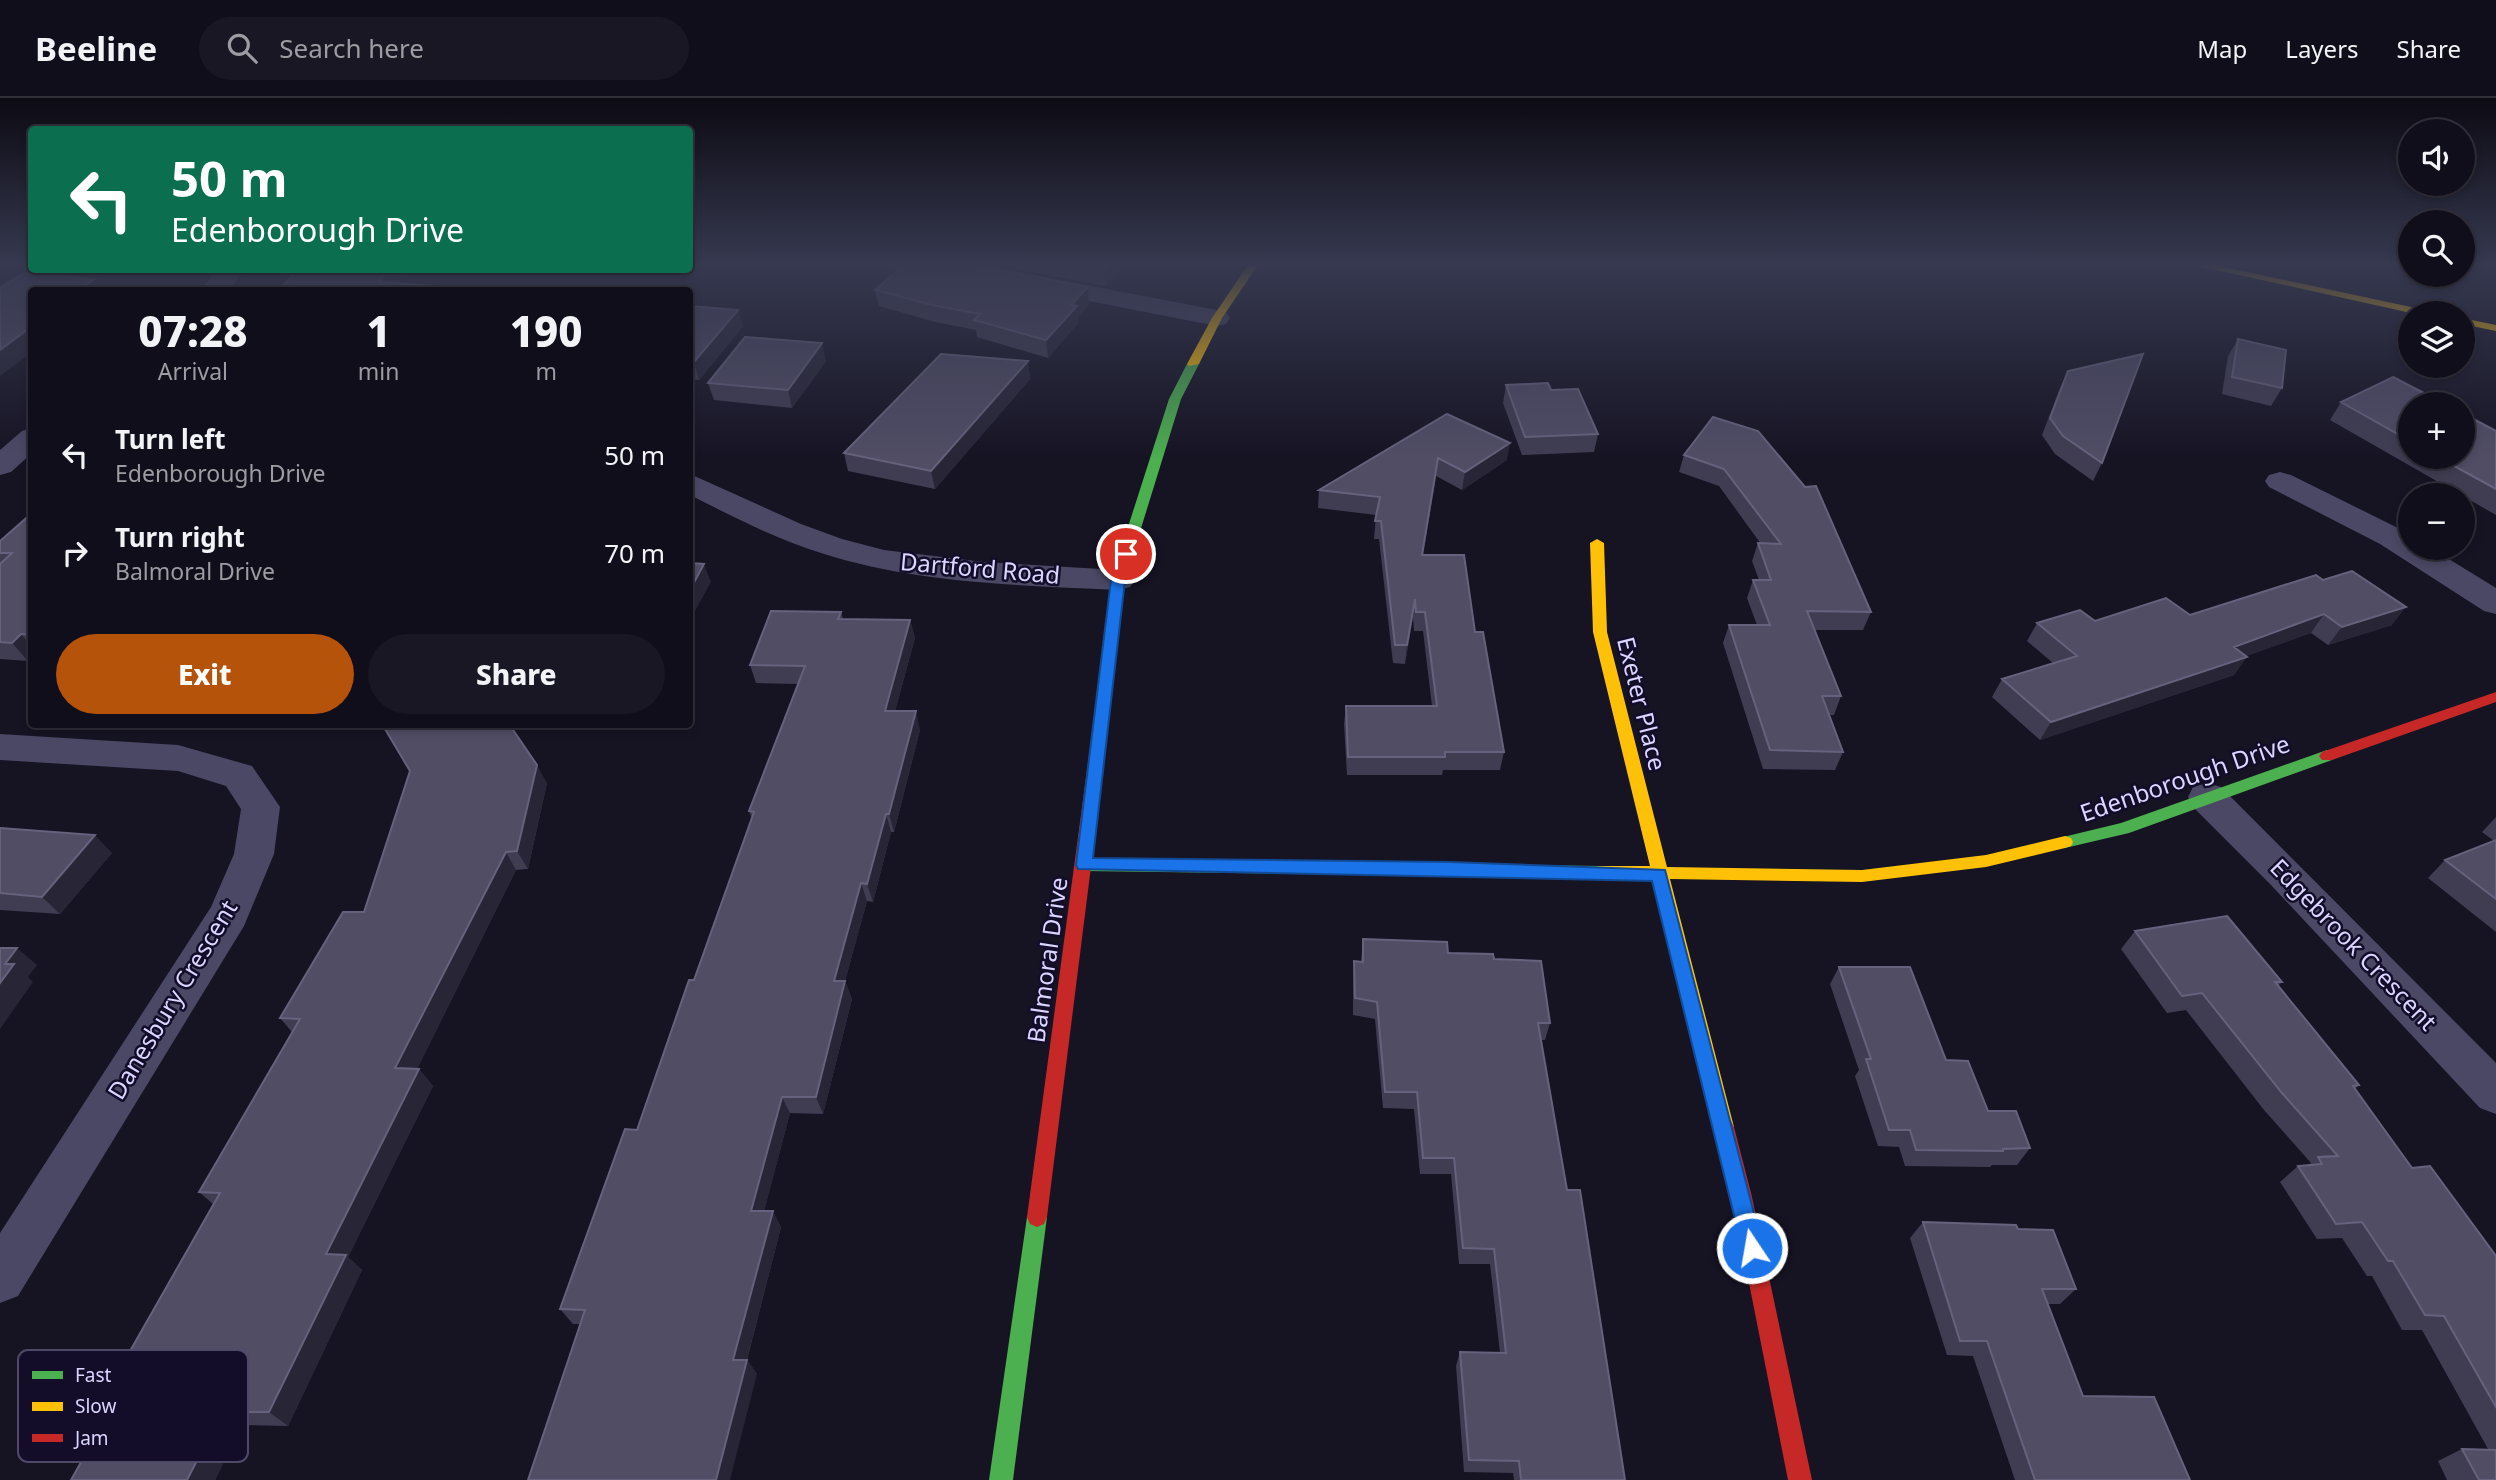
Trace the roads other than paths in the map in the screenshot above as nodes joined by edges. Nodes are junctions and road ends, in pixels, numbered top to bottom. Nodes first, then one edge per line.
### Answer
1 (1211, 329) edge
2 (28, 441) edge
3 (0, 466) edge
4 (2280, 481) dead end
5 (693, 484) edge
6 (1597, 543) dead end
7 (1118, 580) junction
8 (2496, 603) edge
9 (2496, 696) edge
10 (0, 747) edge
11 (2207, 797) junction
12 (1084, 865) junction
13 (1659, 874) junction
14 (2496, 1094) edge
15 (0, 1278) edge
16 (1001, 1480) edge
17 (1800, 1480) edge

1 - 7 street, Balmoral Drive
2 - 3 street
4 - 8 street
5 - 7 street, Dartford Road
6 - 13 street, Exeter Place
7 - 12 street, Balmoral Drive
9 - 11 street, Edenborough Drive
10 - 15 street, Danesbury Crescent
11 - 13 street, Edenborough Drive
11 - 14 street, Edgebrook Crescent
12 - 13 street, Edenborough Drive
12 - 16 street, Balmoral Drive
13 - 17 street

